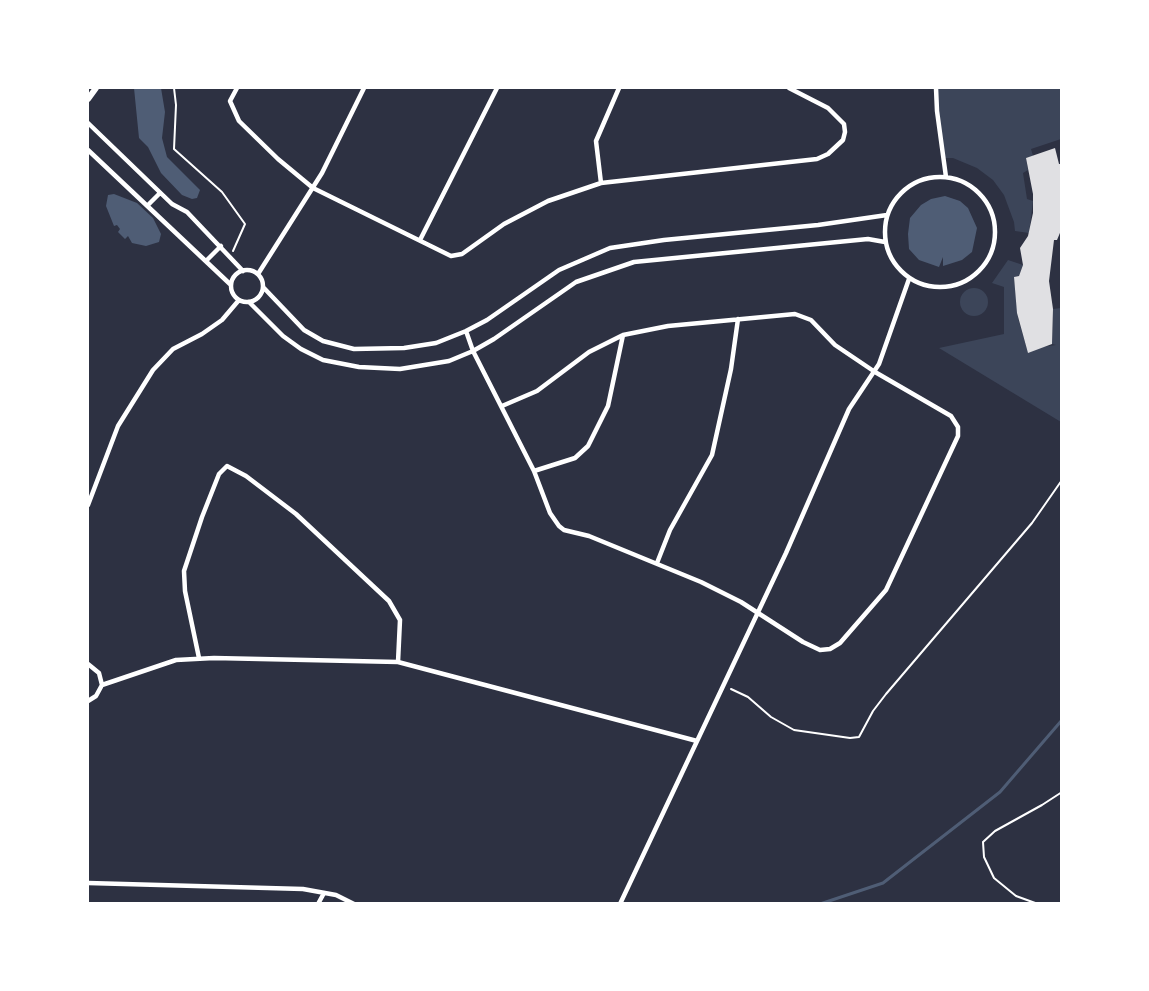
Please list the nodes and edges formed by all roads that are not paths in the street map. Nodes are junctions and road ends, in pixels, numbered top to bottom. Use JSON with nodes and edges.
{"nodes":[{"id":1,"x":96,"y":88,"type":"edge"},
{"id":2,"x":237,"y":88,"type":"edge"},
{"id":3,"x":364,"y":88,"type":"edge"},
{"id":4,"x":497,"y":88,"type":"edge"},
{"id":5,"x":619,"y":88,"type":"edge"},
{"id":6,"x":788,"y":88,"type":"edge"},
{"id":7,"x":936,"y":88,"type":"edge"},
{"id":8,"x":88,"y":100,"type":"edge"},
{"id":9,"x":88,"y":123,"type":"edge"},
{"id":10,"x":88,"y":150,"type":"edge"},
{"id":11,"x":946,"y":176,"type":"junction"},
{"id":12,"x":601,"y":183,"type":"junction"},
{"id":13,"x":313,"y":188,"type":"junction"},
{"id":14,"x":160,"y":193,"type":"junction"},
{"id":15,"x":148,"y":206,"type":"junction"},
{"id":16,"x":886,"y":215,"type":"junction"},
{"id":17,"x":420,"y":240,"type":"junction"},
{"id":18,"x":885,"y":242,"type":"junction"},
{"id":19,"x":221,"y":246,"type":"junction"},
{"id":20,"x":206,"y":261,"type":"junction"},
{"id":21,"x":243,"y":271,"type":"junction"},
{"id":22,"x":258,"y":274,"type":"junction"},
{"id":23,"x":909,"y":279,"type":"junction"},
{"id":24,"x":231,"y":285,"type":"junction"},
{"id":25,"x":263,"y":287,"type":"junction"},
{"id":26,"x":239,"y":300,"type":"junction"},
{"id":27,"x":249,"y":302,"type":"junction"},
{"id":28,"x":738,"y":318,"type":"junction"},
{"id":29,"x":466,"y":331,"type":"junction"},
{"id":30,"x":622,"y":335,"type":"junction"},
{"id":31,"x":473,"y":351,"type":"junction"},
{"id":32,"x":875,"y":372,"type":"junction"},
{"id":33,"x":502,"y":406,"type":"junction"},
{"id":34,"x":534,"y":471,"type":"junction"},
{"id":35,"x":88,"y":505,"type":"edge"},
{"id":36,"x":657,"y":563,"type":"junction"},
{"id":37,"x":758,"y":612,"type":"junction"},
{"id":38,"x":199,"y":658,"type":"junction"},
{"id":39,"x":398,"y":662,"type":"junction"},
{"id":40,"x":88,"y":664,"type":"edge"},
{"id":41,"x":102,"y":685,"type":"junction"},
{"id":42,"x":88,"y":701,"type":"edge"},
{"id":43,"x":697,"y":740,"type":"junction"},
{"id":44,"x":88,"y":883,"type":"edge"},
{"id":45,"x":324,"y":893,"type":"junction"},
{"id":46,"x":318,"y":904,"type":"edge"},
{"id":47,"x":354,"y":904,"type":"edge"},
{"id":48,"x":620,"y":904,"type":"edge"}],
"edges":[{"from":1,"to":8,"type":"main road"},
{"from":2,"to":13,"type":"street"},
{"from":3,"to":13,"type":"street"},
{"from":4,"to":17,"type":"street"},
{"from":5,"to":12,"type":"street"},
{"from":6,"to":12,"type":"street"},
{"from":7,"to":11,"type":"street"},
{"from":9,"to":14,"type":"street"},
{"from":10,"to":15,"type":"street"},
{"from":11,"to":16,"type":"street"},
{"from":11,"to":23,"type":"street"},
{"from":12,"to":17,"type":"street"},
{"from":13,"to":17,"type":"street"},
{"from":13,"to":22,"type":"street"},
{"from":14,"to":15,"type":"street"},
{"from":14,"to":19,"type":"street"},
{"from":15,"to":20,"type":"street"},
{"from":16,"to":18,"type":"street"},
{"from":16,"to":29,"type":"street"},
{"from":18,"to":23,"type":"street"},
{"from":18,"to":31,"type":"street"},
{"from":19,"to":20,"type":"street"},
{"from":19,"to":21,"type":"street"},
{"from":20,"to":24,"type":"street"},
{"from":21,"to":22,"type":"street"},
{"from":21,"to":24,"type":"street"},
{"from":22,"to":25,"type":"street"},
{"from":23,"to":32,"type":"street"},
{"from":24,"to":26,"type":"street"},
{"from":25,"to":27,"type":"street"},
{"from":25,"to":29,"type":"street"},
{"from":26,"to":27,"type":"street"},
{"from":26,"to":35,"type":"street"},
{"from":27,"to":31,"type":"street"},
{"from":28,"to":30,"type":"street"},
{"from":28,"to":32,"type":"street"},
{"from":28,"to":36,"type":"street"},
{"from":29,"to":31,"type":"street"},
{"from":30,"to":33,"type":"street"},
{"from":30,"to":34,"type":"street"},
{"from":31,"to":33,"type":"street"},
{"from":32,"to":37,"type":"street"},
{"from":32,"to":37,"type":"street"},
{"from":33,"to":34,"type":"street"},
{"from":34,"to":36,"type":"street"},
{"from":36,"to":37,"type":"street"},
{"from":37,"to":43,"type":"street"},
{"from":38,"to":39,"type":"street"},
{"from":38,"to":39,"type":"street"},
{"from":38,"to":41,"type":"street"},
{"from":39,"to":43,"type":"street"},
{"from":40,"to":41,"type":"street"},
{"from":41,"to":42,"type":"street"},
{"from":43,"to":48,"type":"street"},
{"from":44,"to":45,"type":"street"},
{"from":45,"to":46,"type":"street"},
{"from":45,"to":47,"type":"street"}]}
